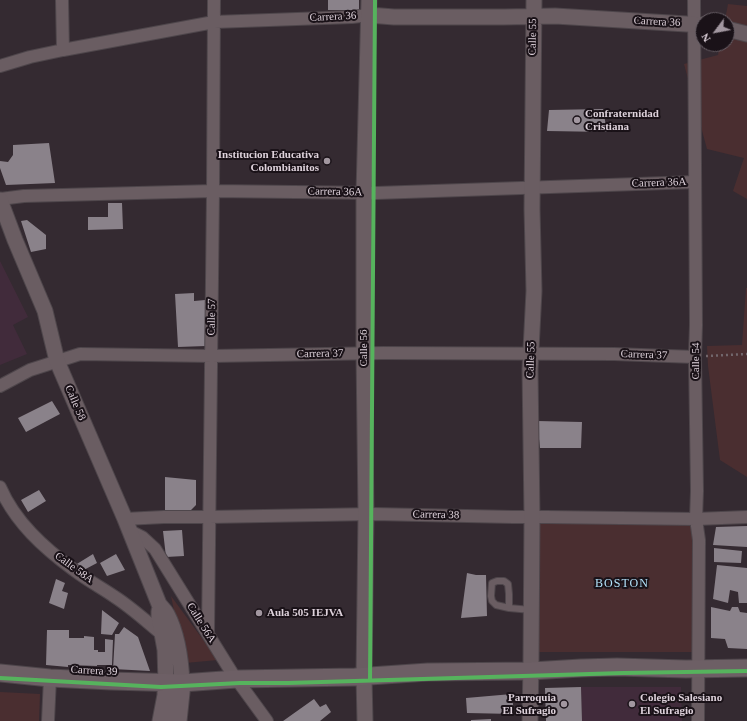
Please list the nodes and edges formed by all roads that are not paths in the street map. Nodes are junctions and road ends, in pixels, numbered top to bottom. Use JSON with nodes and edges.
{"nodes":[{"id":1,"x":62,"y":0,"type":"edge"},
{"id":2,"x":214,"y":0,"type":"edge"},
{"id":3,"x":369,"y":0,"type":"edge"},
{"id":4,"x":534,"y":0,"type":"edge"},
{"id":5,"x":694,"y":0,"type":"edge"},
{"id":6,"x":696,"y":12,"type":"edge"},
{"id":7,"x":369,"y":15,"type":"junction"},
{"id":8,"x":534,"y":16,"type":"junction"},
{"id":9,"x":214,"y":22,"type":"junction"},
{"id":10,"x":695,"y":24,"type":"edge"},
{"id":11,"x":735,"y":31,"type":"edge"},
{"id":12,"x":747,"y":34,"type":"edge"},
{"id":13,"x":63,"y":50,"type":"junction"},
{"id":14,"x":698,"y":52,"type":"edge"},
{"id":15,"x":0,"y":66,"type":"edge"},
{"id":16,"x":694,"y":182,"type":"junction"},
{"id":17,"x":532,"y":188,"type":"junction"},
{"id":18,"x":213,"y":191,"type":"junction"},
{"id":19,"x":364,"y":193,"type":"junction"},
{"id":20,"x":0,"y":199,"type":"edge"},
{"id":21,"x":364,"y":353,"type":"junction"},
{"id":22,"x":531,"y":354,"type":"junction"},
{"id":23,"x":212,"y":356,"type":"junction"},
{"id":24,"x":695,"y":357,"type":"junction"},
{"id":25,"x":57,"y":361,"type":"junction"},
{"id":26,"x":0,"y":386,"type":"edge"},
{"id":27,"x":0,"y":487,"type":"edge"},
{"id":28,"x":366,"y":514,"type":"junction"},
{"id":29,"x":209,"y":517,"type":"junction"},
{"id":30,"x":532,"y":517,"type":"junction"},
{"id":31,"x":747,"y":517,"type":"edge"},
{"id":32,"x":696,"y":519,"type":"junction"},
{"id":33,"x":127,"y":525,"type":"junction"},
{"id":34,"x":159,"y":604,"type":"junction"},
{"id":35,"x":509,"y":608,"type":"junction"},
{"id":36,"x":531,"y":610,"type":"junction"},
{"id":37,"x":208,"y":634,"type":"junction"},
{"id":38,"x":163,"y":635,"type":"junction"},
{"id":39,"x":747,"y":668,"type":"edge"},
{"id":40,"x":699,"y":669,"type":"junction"},
{"id":41,"x":531,"y":671,"type":"junction"},
{"id":42,"x":0,"y":673,"type":"edge"},
{"id":43,"x":364,"y":676,"type":"junction"},
{"id":44,"x":50,"y":678,"type":"junction"},
{"id":45,"x":237,"y":679,"type":"junction"},
{"id":46,"x":174,"y":683,"type":"junction"},
{"id":47,"x":48,"y":721,"type":"edge"},
{"id":48,"x":161,"y":721,"type":"edge"},
{"id":49,"x":178,"y":721,"type":"edge"},
{"id":50,"x":267,"y":721,"type":"edge"},
{"id":51,"x":365,"y":721,"type":"edge"},
{"id":52,"x":530,"y":721,"type":"edge"},
{"id":53,"x":698,"y":721,"type":"edge"}],
"edges":[{"from":1,"to":13,"type":"street"},
{"from":2,"to":9,"type":"street","name":"Calle 57"},
{"from":3,"to":7,"type":"street","name":"Calle 56"},
{"from":4,"to":8,"type":"street","name":"Calle 55"},
{"from":5,"to":6,"type":"street","name":"Calle 54"},
{"from":7,"to":8,"type":"street","name":"Carrera 36"},
{"from":7,"to":9,"type":"street","name":"Carrera 36"},
{"from":7,"to":19,"type":"street","name":"Calle 56"},
{"from":8,"to":10,"type":"street","name":"Carrera 36"},
{"from":8,"to":17,"type":"street","name":"Calle 55"},
{"from":9,"to":13,"type":"street","name":"Carrera 36"},
{"from":9,"to":18,"type":"street","name":"Calle 57"},
{"from":11,"to":12,"type":"street"},
{"from":13,"to":15,"type":"street","name":"Carrera 36"},
{"from":14,"to":16,"type":"street","name":"Calle 54"},
{"from":16,"to":17,"type":"street","name":"Carrera 36A"},
{"from":16,"to":24,"type":"street","name":"Calle 54"},
{"from":17,"to":19,"type":"street","name":"Carrera 36A"},
{"from":17,"to":22,"type":"street","name":"Calle 55"},
{"from":18,"to":19,"type":"street","name":"Carrera 36A"},
{"from":18,"to":20,"type":"street","name":"Carrera 36A"},
{"from":18,"to":23,"type":"street","name":"Calle 57"},
{"from":19,"to":21,"type":"street","name":"Calle 56"},
{"from":20,"to":25,"type":"street","name":"Calle 58"},
{"from":21,"to":22,"type":"street","name":"Carrera 37"},
{"from":21,"to":23,"type":"street","name":"Carrera 37"},
{"from":21,"to":28,"type":"street","name":"Calle 56"},
{"from":22,"to":24,"type":"street","name":"Carrera 37"},
{"from":22,"to":30,"type":"street","name":"Calle 55"},
{"from":23,"to":25,"type":"street","name":"Carrera 37"},
{"from":23,"to":29,"type":"street","name":"Calle 57"},
{"from":24,"to":32,"type":"street","name":"Calle 54"},
{"from":25,"to":26,"type":"street","name":"Carrera 37"},
{"from":25,"to":33,"type":"street","name":"Calle 58"},
{"from":27,"to":38,"type":"street","name":"Calle 58A"},
{"from":28,"to":29,"type":"street","name":"Carrera 38"},
{"from":28,"to":30,"type":"street","name":"Carrera 38"},
{"from":28,"to":43,"type":"street","name":"Calle 56"},
{"from":29,"to":33,"type":"street","name":"Carrera 38"},
{"from":29,"to":37,"type":"street","name":"Calle 57"},
{"from":30,"to":32,"type":"street","name":"Carrera 38"},
{"from":30,"to":36,"type":"street","name":"Calle 55"},
{"from":31,"to":32,"type":"street","name":"Carrera 38"},
{"from":32,"to":40,"type":"street","name":"Calle 54"},
{"from":33,"to":34,"type":"street","name":"Calle 58"},
{"from":33,"to":37,"type":"street","name":"Calle 56A"},
{"from":34,"to":38,"type":"street","name":"Calle 58"},
{"from":34,"to":46,"type":"street","name":"Calle 58"},
{"from":35,"to":35,"type":"lane"},
{"from":35,"to":36,"type":"lane"},
{"from":36,"to":41,"type":"street","name":"Calle 55"},
{"from":37,"to":45,"type":"street","name":"Calle 56A"},
{"from":38,"to":46,"type":"street","name":"Calle 58"},
{"from":39,"to":40,"type":"main road","name":"Carrera 39"},
{"from":40,"to":41,"type":"main road","name":"Carrera 39"},
{"from":40,"to":53,"type":"street","name":"Calle 54"},
{"from":41,"to":43,"type":"main road","name":"Carrera 39"},
{"from":41,"to":52,"type":"street","name":"Calle 55"},
{"from":42,"to":44,"type":"main road","name":"Carrera 39"},
{"from":43,"to":45,"type":"main road","name":"Carrera 39"},
{"from":43,"to":51,"type":"street","name":"Calle 56"},
{"from":44,"to":46,"type":"main road","name":"Carrera 39"},
{"from":44,"to":47,"type":"street"},
{"from":45,"to":46,"type":"main road","name":"Carrera 39"},
{"from":45,"to":50,"type":"street","name":"Calle 56A"},
{"from":46,"to":48,"type":"main road","name":"Calle 58"},
{"from":46,"to":49,"type":"main road","name":"Calle 58"}]}
